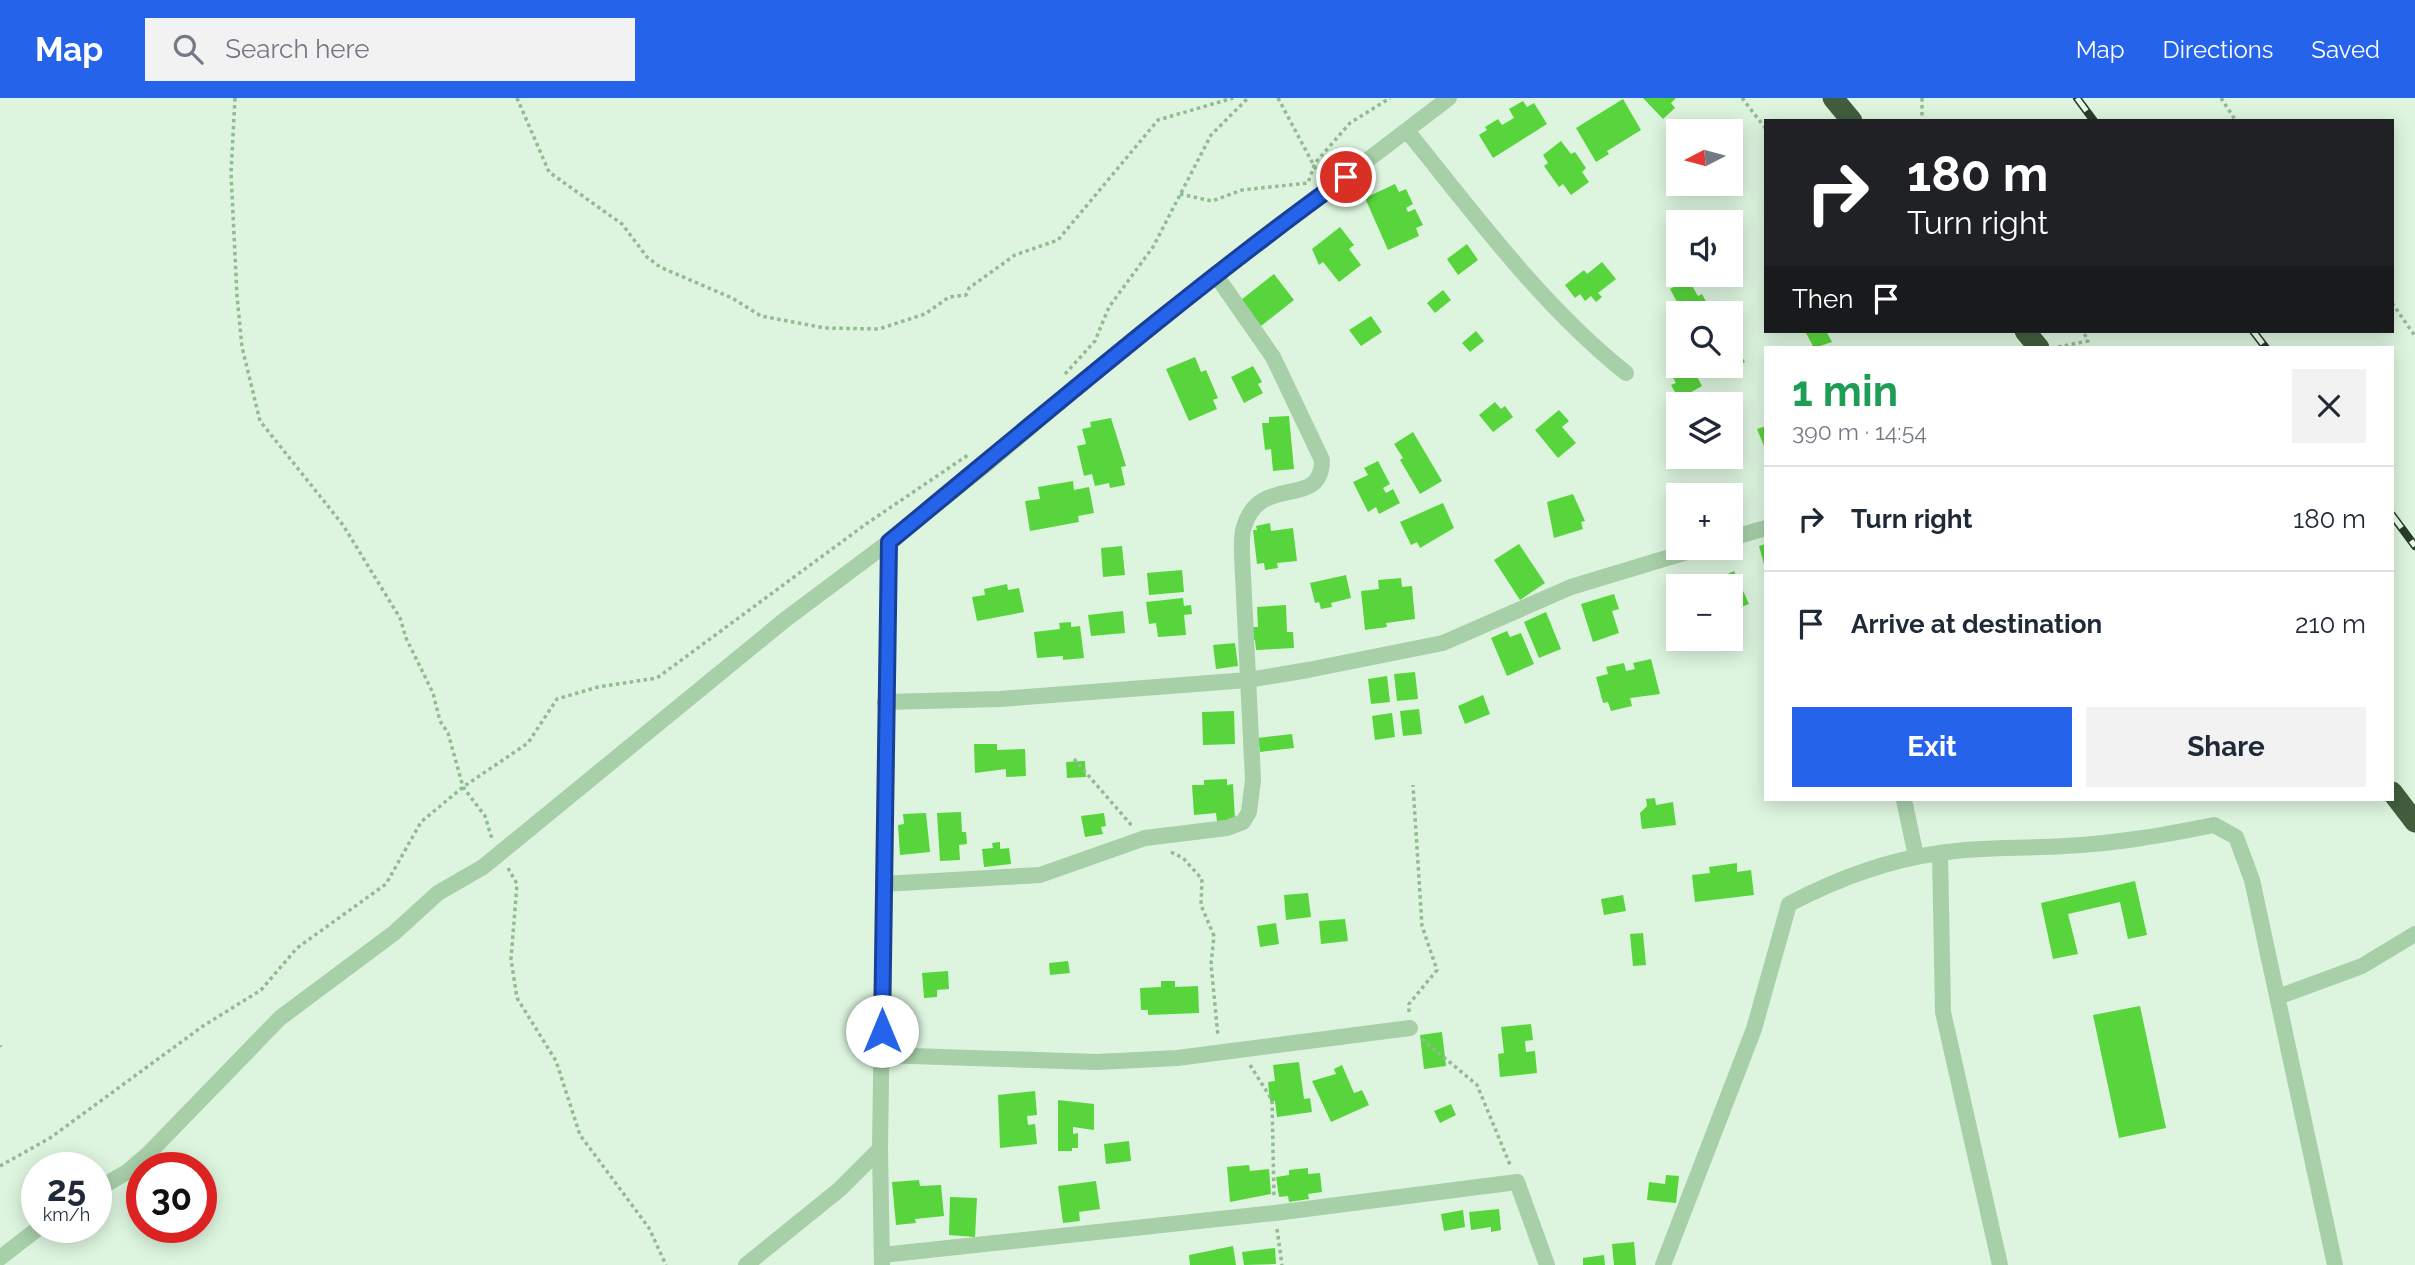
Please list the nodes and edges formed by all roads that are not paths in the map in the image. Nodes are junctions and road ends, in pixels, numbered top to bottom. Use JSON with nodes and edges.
{"nodes":[{"id":1,"x":1449,"y":98,"type":"edge"},
{"id":2,"x":1833,"y":98,"type":"edge"},
{"id":3,"x":1850,"y":119,"type":"edge"},
{"id":4,"x":1408,"y":132,"type":"junction"},
{"id":5,"x":1215,"y":274,"type":"junction"},
{"id":6,"x":1626,"y":373,"type":"dead end"},
{"id":7,"x":1764,"y":529,"type":"edge"},
{"id":8,"x":1743,"y":535,"type":"edge"},
{"id":9,"x":889,"y":542,"type":"junction"},
{"id":10,"x":1666,"y":558,"type":"edge"},
{"id":11,"x":1248,"y":680,"type":"junction"},
{"id":12,"x":885,"y":702,"type":"junction"},
{"id":13,"x":2394,"y":795,"type":"edge"},
{"id":14,"x":1904,"y":801,"type":"edge"},
{"id":15,"x":2415,"y":822,"type":"edge"},
{"id":16,"x":1940,"y":853,"type":"junction"},
{"id":17,"x":1916,"y":856,"type":"junction"},
{"id":18,"x":883,"y":884,"type":"junction"},
{"id":19,"x":2415,"y":934,"type":"edge"},
{"id":20,"x":2278,"y":997,"type":"junction"},
{"id":21,"x":1410,"y":1028,"type":"road end"},
{"id":22,"x":881,"y":1055,"type":"junction"},
{"id":23,"x":880,"y":1149,"type":"junction"},
{"id":24,"x":112,"y":1181,"type":"edge"},
{"id":25,"x":21,"y":1242,"type":"edge"},
{"id":26,"x":0,"y":1258,"type":"edge"},
{"id":27,"x":882,"y":1260,"type":"edge"},
{"id":28,"x":746,"y":1265,"type":"edge"},
{"id":29,"x":1547,"y":1265,"type":"edge"},
{"id":30,"x":1663,"y":1265,"type":"edge"},
{"id":31,"x":2000,"y":1265,"type":"edge"},
{"id":32,"x":2335,"y":1265,"type":"edge"}],
"edges":[{"from":1,"to":4,"type":"street"},
{"from":2,"to":3,"type":"highway"},
{"from":4,"to":5,"type":"street"},
{"from":4,"to":6,"type":"street"},
{"from":5,"to":9,"type":"street"},
{"from":5,"to":11,"type":"street"},
{"from":7,"to":8,"type":"street"},
{"from":9,"to":12,"type":"street"},
{"from":9,"to":24,"type":"street"},
{"from":10,"to":11,"type":"street"},
{"from":11,"to":12,"type":"street"},
{"from":11,"to":18,"type":"street"},
{"from":12,"to":18,"type":"street"},
{"from":13,"to":15,"type":"highway"},
{"from":14,"to":17,"type":"street"},
{"from":16,"to":17,"type":"street"},
{"from":16,"to":20,"type":"street"},
{"from":16,"to":31,"type":"street"},
{"from":17,"to":30,"type":"street"},
{"from":18,"to":22,"type":"street"},
{"from":19,"to":20,"type":"street"},
{"from":20,"to":32,"type":"street"},
{"from":21,"to":22,"type":"street"},
{"from":22,"to":23,"type":"street"},
{"from":23,"to":27,"type":"street"},
{"from":23,"to":28,"type":"street"},
{"from":25,"to":26,"type":"street"},
{"from":27,"to":29,"type":"street"}]}
